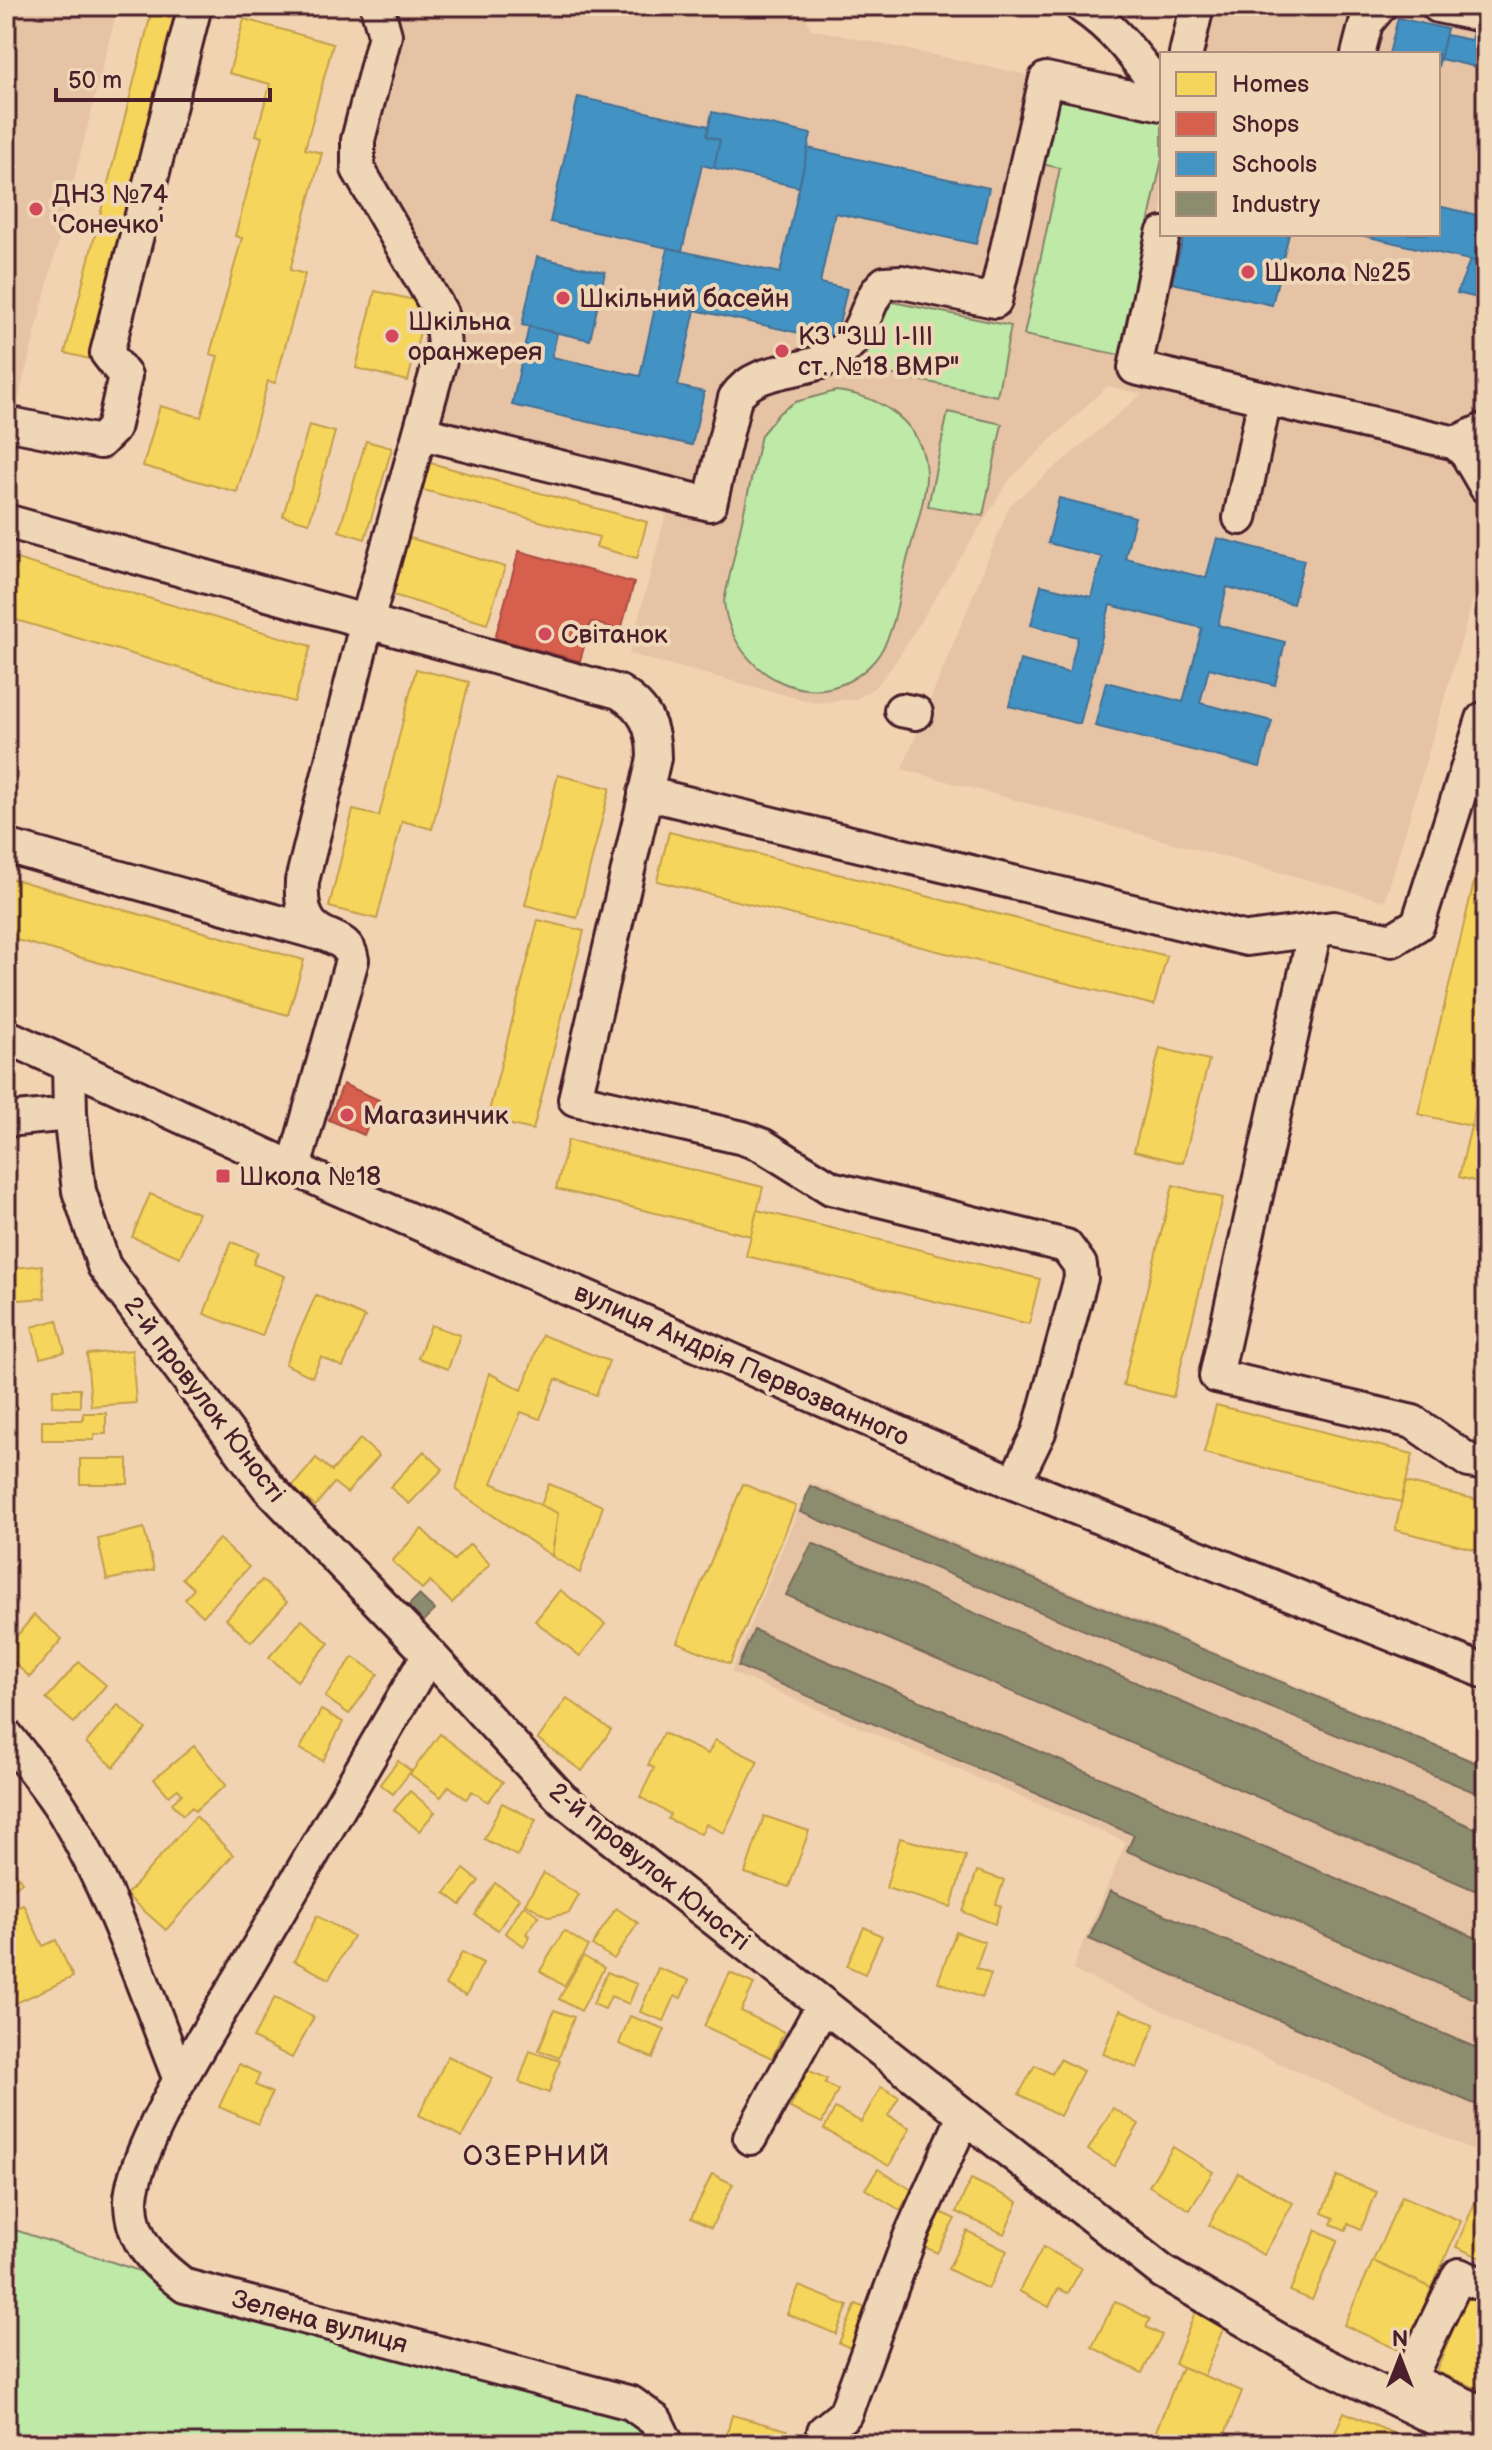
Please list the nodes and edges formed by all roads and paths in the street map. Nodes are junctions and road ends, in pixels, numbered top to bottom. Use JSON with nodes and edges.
{"nodes":[{"id":1,"x":195,"y":6,"type":"edge"},
{"id":2,"x":377,"y":6,"type":"edge"},
{"id":3,"x":1081,"y":6,"type":"edge"},
{"id":4,"x":1197,"y":6,"type":"edge"},
{"id":5,"x":1380,"y":6,"type":"edge"},
{"id":6,"x":1438,"y":6,"type":"edge"},
{"id":7,"x":1486,"y":16,"type":"edge"},
{"id":8,"x":1186,"y":52,"type":"edge"},
{"id":9,"x":1359,"y":52,"type":"edge"},
{"id":10,"x":1160,"y":89,"type":"edge"},
{"id":11,"x":1160,"y":104,"type":"edge"},
{"id":12,"x":1163,"y":236,"type":"edge"},
{"id":13,"x":1265,"y":398,"type":"junction"},
{"id":14,"x":6,"y":423,"type":"edge"},
{"id":15,"x":1486,"y":429,"type":"edge"},
{"id":16,"x":422,"y":433,"type":"junction"},
{"id":17,"x":1456,"y":443,"type":"junction"},
{"id":18,"x":1486,"y":487,"type":"edge"},
{"id":19,"x":1240,"y":518,"type":"dead end"},
{"id":20,"x":6,"y":521,"type":"edge"},
{"id":21,"x":367,"y":621,"type":"junction"},
{"id":22,"x":1486,"y":720,"type":"edge"},
{"id":23,"x":645,"y":793,"type":"junction"},
{"id":24,"x":6,"y":846,"type":"edge"},
{"id":25,"x":1315,"y":930,"type":"junction"},
{"id":26,"x":318,"y":933,"type":"junction"},
{"id":27,"x":6,"y":1036,"type":"edge"},
{"id":28,"x":69,"y":1065,"type":"junction"},
{"id":29,"x":70,"y":1114,"type":"junction"},
{"id":30,"x":6,"y":1120,"type":"edge"},
{"id":31,"x":294,"y":1168,"type":"junction"},
{"id":32,"x":1486,"y":1464,"type":"edge"},
{"id":33,"x":1014,"y":1483,"type":"junction"},
{"id":34,"x":429,"y":1654,"type":"junction"},
{"id":35,"x":1486,"y":1672,"type":"edge"},
{"id":36,"x":6,"y":1735,"type":"edge"},
{"id":37,"x":823,"y":2005,"type":"junction"},
{"id":38,"x":180,"y":2080,"type":"junction"},
{"id":39,"x":964,"y":2116,"type":"junction"},
{"id":40,"x":750,"y":2138,"type":"dead end"},
{"id":41,"x":1486,"y":2286,"type":"edge"},
{"id":42,"x":1404,"y":2390,"type":"junction"},
{"id":43,"x":1486,"y":2414,"type":"edge"},
{"id":44,"x":824,"y":2431,"type":"dead end"},
{"id":45,"x":1486,"y":2443,"type":"edge"},
{"id":46,"x":667,"y":2444,"type":"edge"}],
"edges":[{"from":1,"to":14,"type":"street"},
{"from":2,"to":16,"type":"street"},
{"from":3,"to":10,"type":"street"},
{"from":4,"to":8,"type":"street"},
{"from":5,"to":9,"type":"street"},
{"from":6,"to":7,"type":"street"},
{"from":11,"to":16,"type":"street"},
{"from":12,"to":13,"type":"street"},
{"from":13,"to":17,"type":"street"},
{"from":13,"to":19,"type":"street"},
{"from":15,"to":17,"type":"street"},
{"from":16,"to":21,"type":"street"},
{"from":17,"to":18,"type":"street"},
{"from":20,"to":21,"type":"street"},
{"from":21,"to":23,"type":"street"},
{"from":21,"to":26,"type":"street"},
{"from":22,"to":25,"type":"street"},
{"from":23,"to":25,"type":"street"},
{"from":23,"to":33,"type":"street"},
{"from":24,"to":26,"type":"street"},
{"from":25,"to":32,"type":"street"},
{"from":26,"to":31,"type":"street"},
{"from":27,"to":28,"type":"street","name":"вулиця Андрія Первозванного"},
{"from":28,"to":29,"type":"street","name":"2-й провулок Юності"},
{"from":28,"to":31,"type":"street","name":"вулиця Андрія Первозванного"},
{"from":29,"to":30,"type":"street"},
{"from":29,"to":34,"type":"street","name":"2-й провулок Юності"},
{"from":31,"to":33,"type":"street","name":"вулиця Андрія Первозванного"},
{"from":33,"to":35,"type":"street","name":"вулиця Андрія Первозванного"},
{"from":34,"to":37,"type":"street","name":"2-й провулок Юності"},
{"from":34,"to":38,"type":"street","name":"Зелена вулиця"},
{"from":36,"to":38,"type":"street"},
{"from":37,"to":39,"type":"street","name":"2-й провулок Юності"},
{"from":37,"to":40,"type":"street"},
{"from":38,"to":46,"type":"street","name":"Зелена вулиця"},
{"from":39,"to":42,"type":"street","name":"2-й провулок Юності"},
{"from":39,"to":44,"type":"street"},
{"from":41,"to":42,"type":"street"},
{"from":42,"to":43,"type":"street"},
{"from":42,"to":45,"type":"street","name":"2-й провулок Юності"}]}
